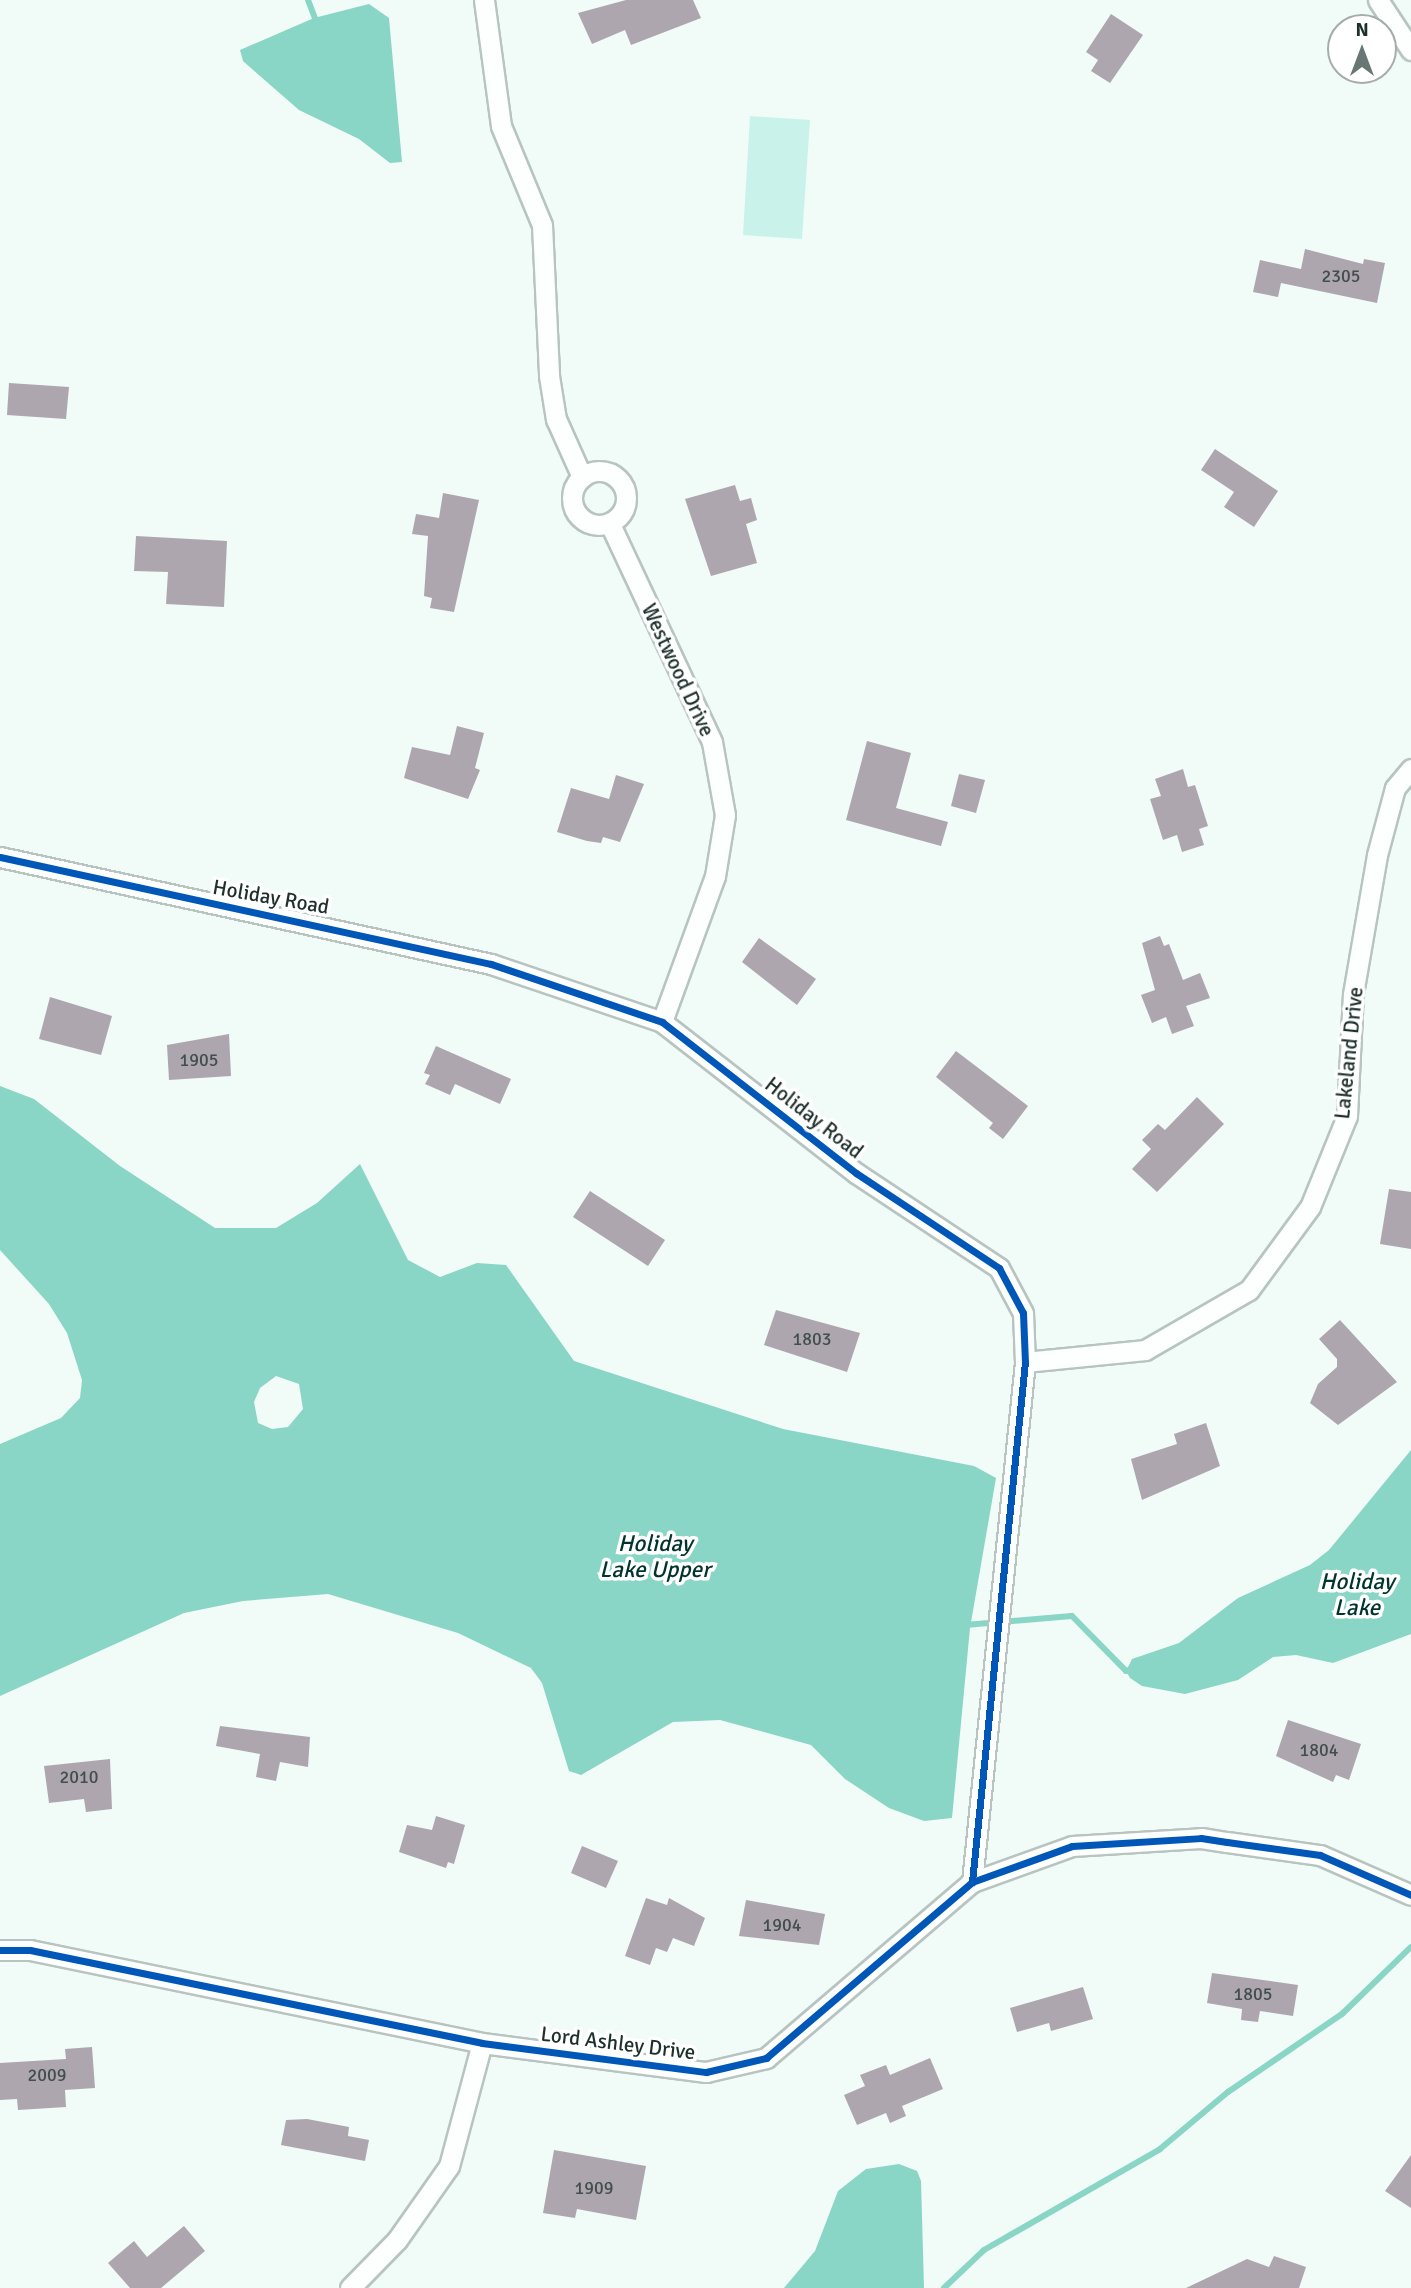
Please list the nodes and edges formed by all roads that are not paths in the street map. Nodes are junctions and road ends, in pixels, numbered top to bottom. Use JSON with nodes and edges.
{"nodes":[{"id":1,"x":484,"y":0,"type":"edge"},
{"id":2,"x":1378,"y":0,"type":"edge"},
{"id":3,"x":1411,"y":50,"type":"edge"},
{"id":4,"x":582,"y":477,"type":"junction"},
{"id":5,"x":610,"y":524,"type":"junction"},
{"id":6,"x":1411,"y":769,"type":"edge"},
{"id":7,"x":0,"y":857,"type":"edge"},
{"id":8,"x":662,"y":1022,"type":"junction"},
{"id":9,"x":1025,"y":1362,"type":"junction"},
{"id":10,"x":972,"y":1882,"type":"junction"},
{"id":11,"x":1411,"y":1895,"type":"edge"},
{"id":12,"x":0,"y":1950,"type":"edge"},
{"id":13,"x":482,"y":2043,"type":"junction"},
{"id":14,"x":350,"y":2288,"type":"edge"}],
"edges":[{"from":1,"to":4,"type":"street"},
{"from":2,"to":3,"type":"street"},
{"from":4,"to":5,"type":"street"},
{"from":4,"to":5,"type":"street"},
{"from":5,"to":8,"type":"street","name":"Westwood Drive"},
{"from":6,"to":9,"type":"street","name":"Lakeland Drive"},
{"from":7,"to":8,"type":"street","name":"Holiday Road"},
{"from":8,"to":9,"type":"street","name":"Holiday Road"},
{"from":9,"to":10,"type":"street","name":"Holiday Road"},
{"from":10,"to":11,"type":"street","name":"Lord Ashley Drive"},
{"from":10,"to":13,"type":"street","name":"Lord Ashley Drive"},
{"from":12,"to":13,"type":"street","name":"Lord Ashley Drive"},
{"from":13,"to":14,"type":"street"}]}
